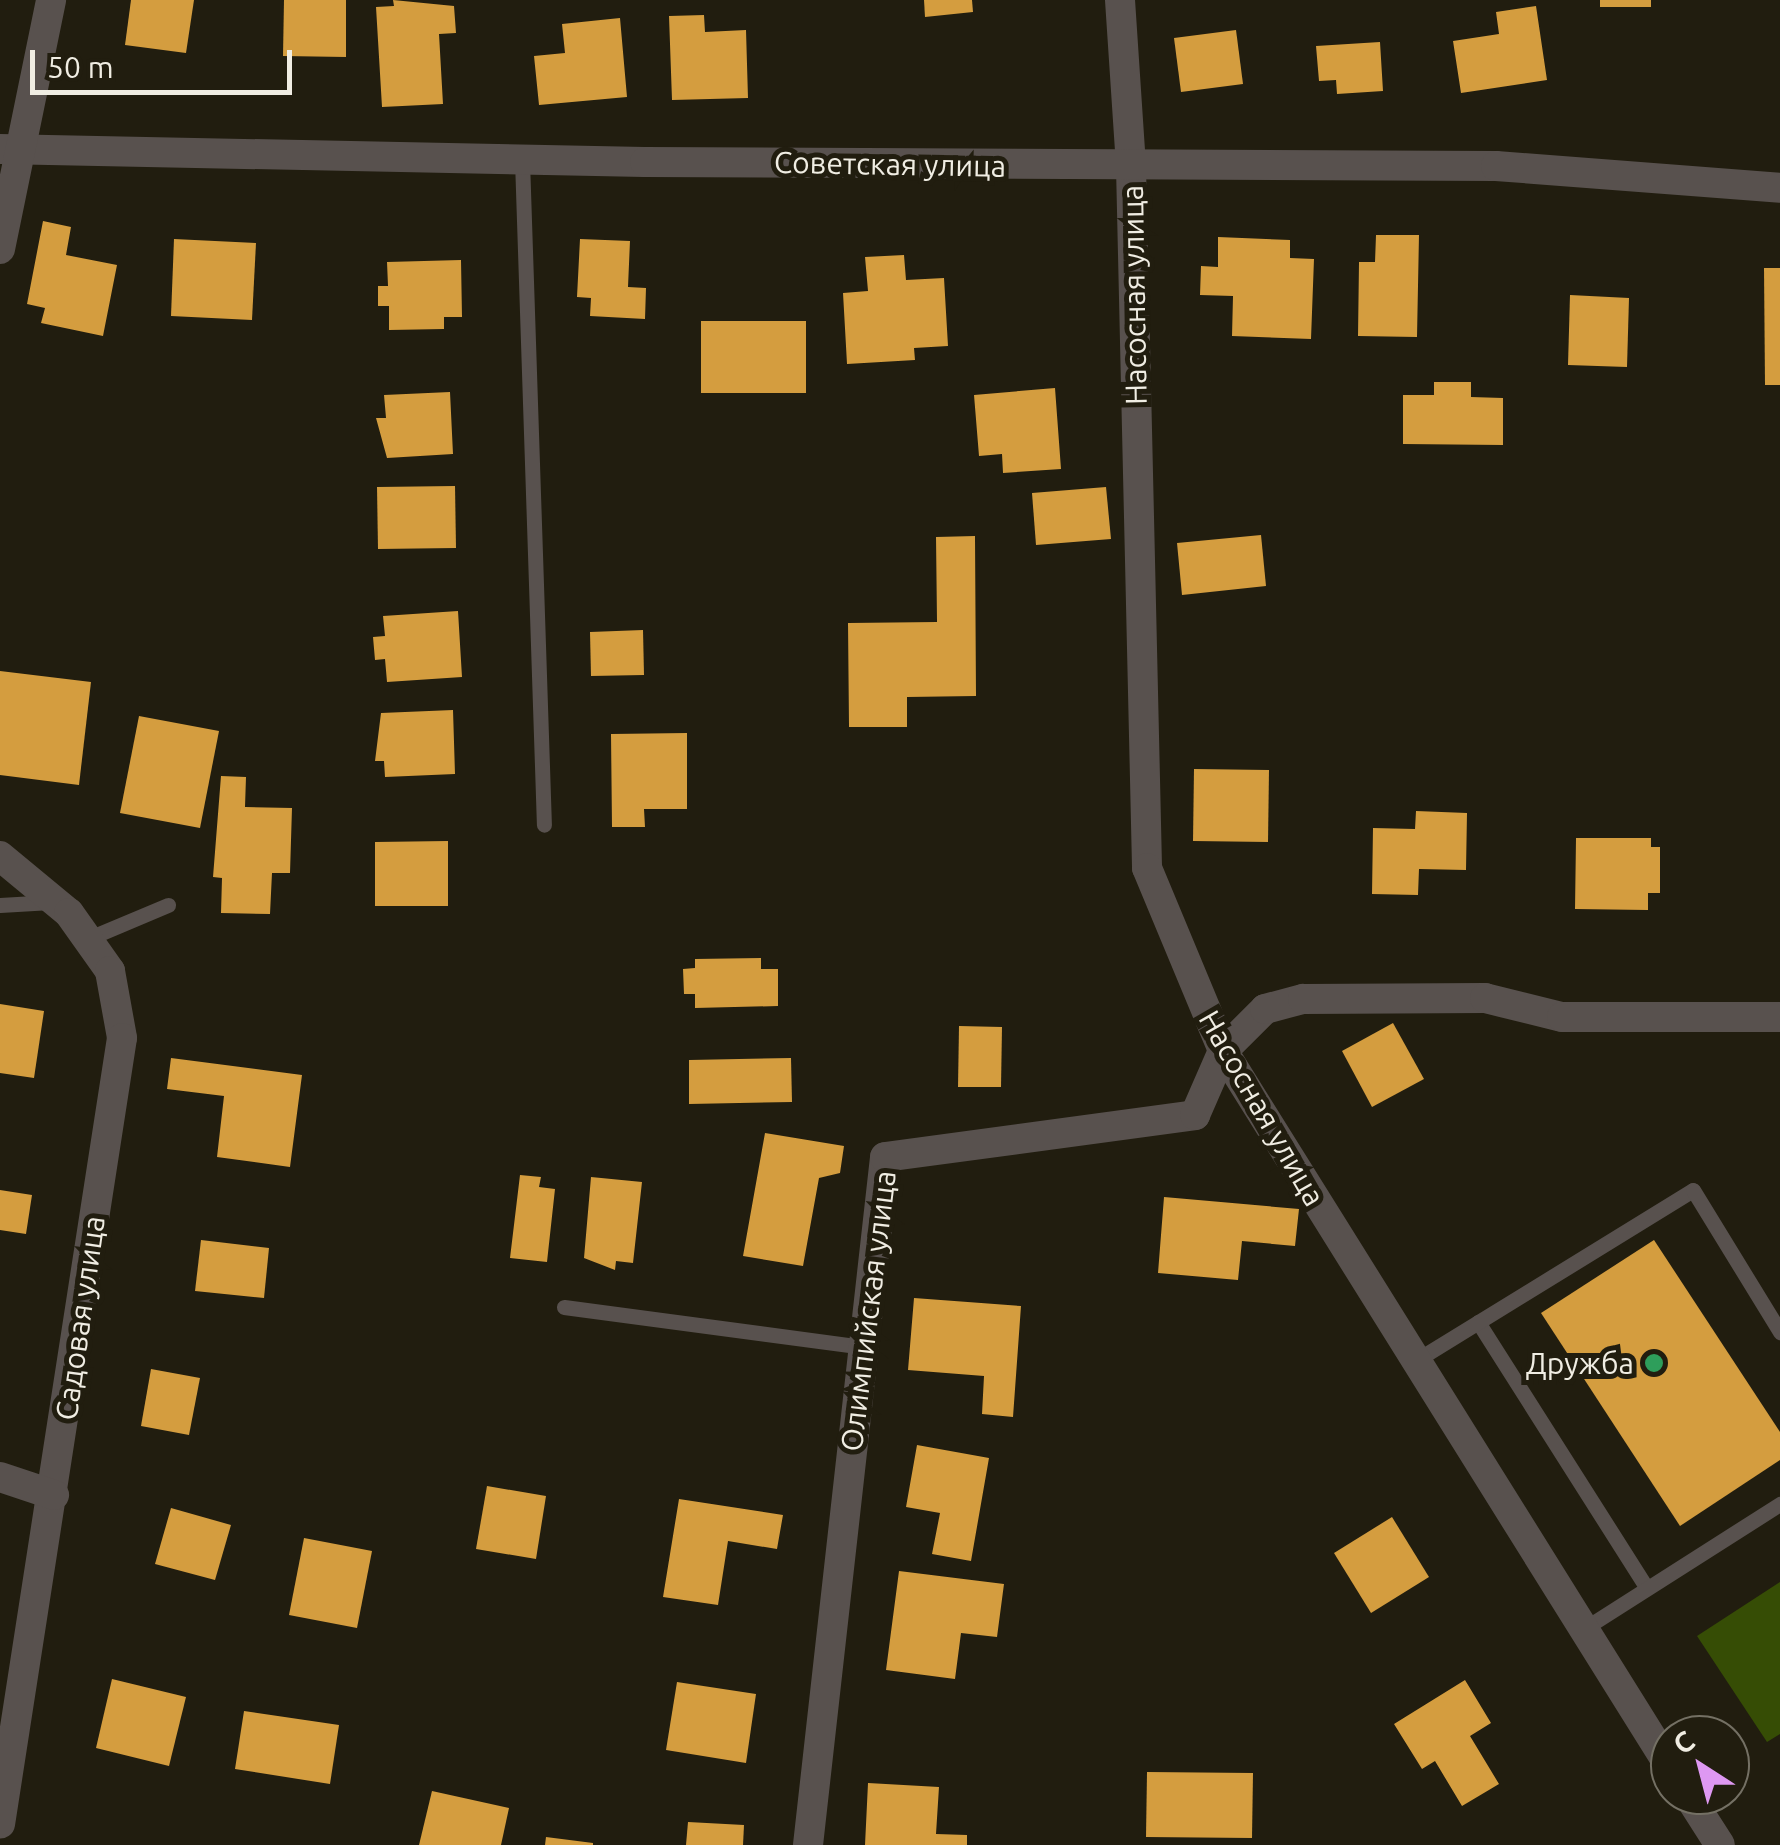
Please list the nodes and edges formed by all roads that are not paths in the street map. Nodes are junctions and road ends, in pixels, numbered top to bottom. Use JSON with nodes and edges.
{"nodes":[{"id":1,"x":52,"y":0,"type":"edge"},
{"id":2,"x":1120,"y":0,"type":"edge"},
{"id":3,"x":8,"y":152,"type":"edge"},
{"id":4,"x":522,"y":160,"type":"junction"},
{"id":5,"x":1131,"y":167,"type":"junction"},
{"id":6,"x":1780,"y":188,"type":"edge"},
{"id":7,"x":0,"y":249,"type":"edge"},
{"id":8,"x":544,"y":825,"type":"dead end"},
{"id":9,"x":0,"y":856,"type":"edge"},
{"id":10,"x":56,"y":902,"type":"junction"},
{"id":11,"x":0,"y":905,"type":"edge"},
{"id":12,"x":168,"y":905,"type":"dead end"},
{"id":13,"x":87,"y":939,"type":"junction"},
{"id":14,"x":1780,"y":1016,"type":"edge"},
{"id":15,"x":1223,"y":1050,"type":"junction"},
{"id":16,"x":564,"y":1306,"type":"dead end"},
{"id":17,"x":1478,"y":1322,"type":"junction"},
{"id":18,"x":1780,"y":1332,"type":"edge"},
{"id":19,"x":864,"y":1347,"type":"junction"},
{"id":20,"x":1415,"y":1362,"type":"junction"},
{"id":21,"x":0,"y":1477,"type":"edge"},
{"id":22,"x":54,"y":1495,"type":"junction"},
{"id":23,"x":1780,"y":1504,"type":"edge"},
{"id":24,"x":1647,"y":1588,"type":"junction"},
{"id":25,"x":1582,"y":1630,"type":"junction"},
{"id":26,"x":1650,"y":1736,"type":"edge"},
{"id":27,"x":1701,"y":1815,"type":"edge"},
{"id":28,"x":0,"y":1824,"type":"edge"},
{"id":29,"x":0,"y":1842,"type":"edge"},
{"id":30,"x":12,"y":1845,"type":"edge"},
{"id":31,"x":808,"y":1845,"type":"edge"},
{"id":32,"x":1720,"y":1845,"type":"edge"}],
"edges":[{"from":1,"to":3,"type":"street"},
{"from":2,"to":5,"type":"street","name":"Насосная улица"},
{"from":3,"to":4,"type":"street","name":"Советская улица"},
{"from":3,"to":7,"type":"street"},
{"from":4,"to":5,"type":"street","name":"Советская улица"},
{"from":4,"to":8,"type":"lane"},
{"from":5,"to":6,"type":"street","name":"Советская улица"},
{"from":5,"to":15,"type":"street","name":"Насосная улица"},
{"from":9,"to":10,"type":"street","name":"Садовая улица"},
{"from":10,"to":11,"type":"lane"},
{"from":10,"to":13,"type":"street","name":"Садовая улица"},
{"from":12,"to":13,"type":"lane"},
{"from":13,"to":22,"type":"street","name":"Садовая улица"},
{"from":14,"to":15,"type":"street"},
{"from":15,"to":19,"type":"street","name":"Олимпийская улица"},
{"from":15,"to":20,"type":"street","name":"Насосная улица"},
{"from":16,"to":19,"type":"lane"},
{"from":17,"to":18,"type":"lane"},
{"from":17,"to":20,"type":"lane"},
{"from":17,"to":24,"type":"lane"},
{"from":19,"to":31,"type":"street","name":"Олимпийская улица"},
{"from":20,"to":25,"type":"street","name":"Насосная улица"},
{"from":21,"to":22,"type":"street"},
{"from":22,"to":28,"type":"street","name":"Садовая улица"},
{"from":23,"to":24,"type":"lane"},
{"from":24,"to":25,"type":"lane"},
{"from":25,"to":26,"type":"street","name":"Насосная улица"},
{"from":27,"to":32,"type":"street"},
{"from":29,"to":30,"type":"street"}]}
